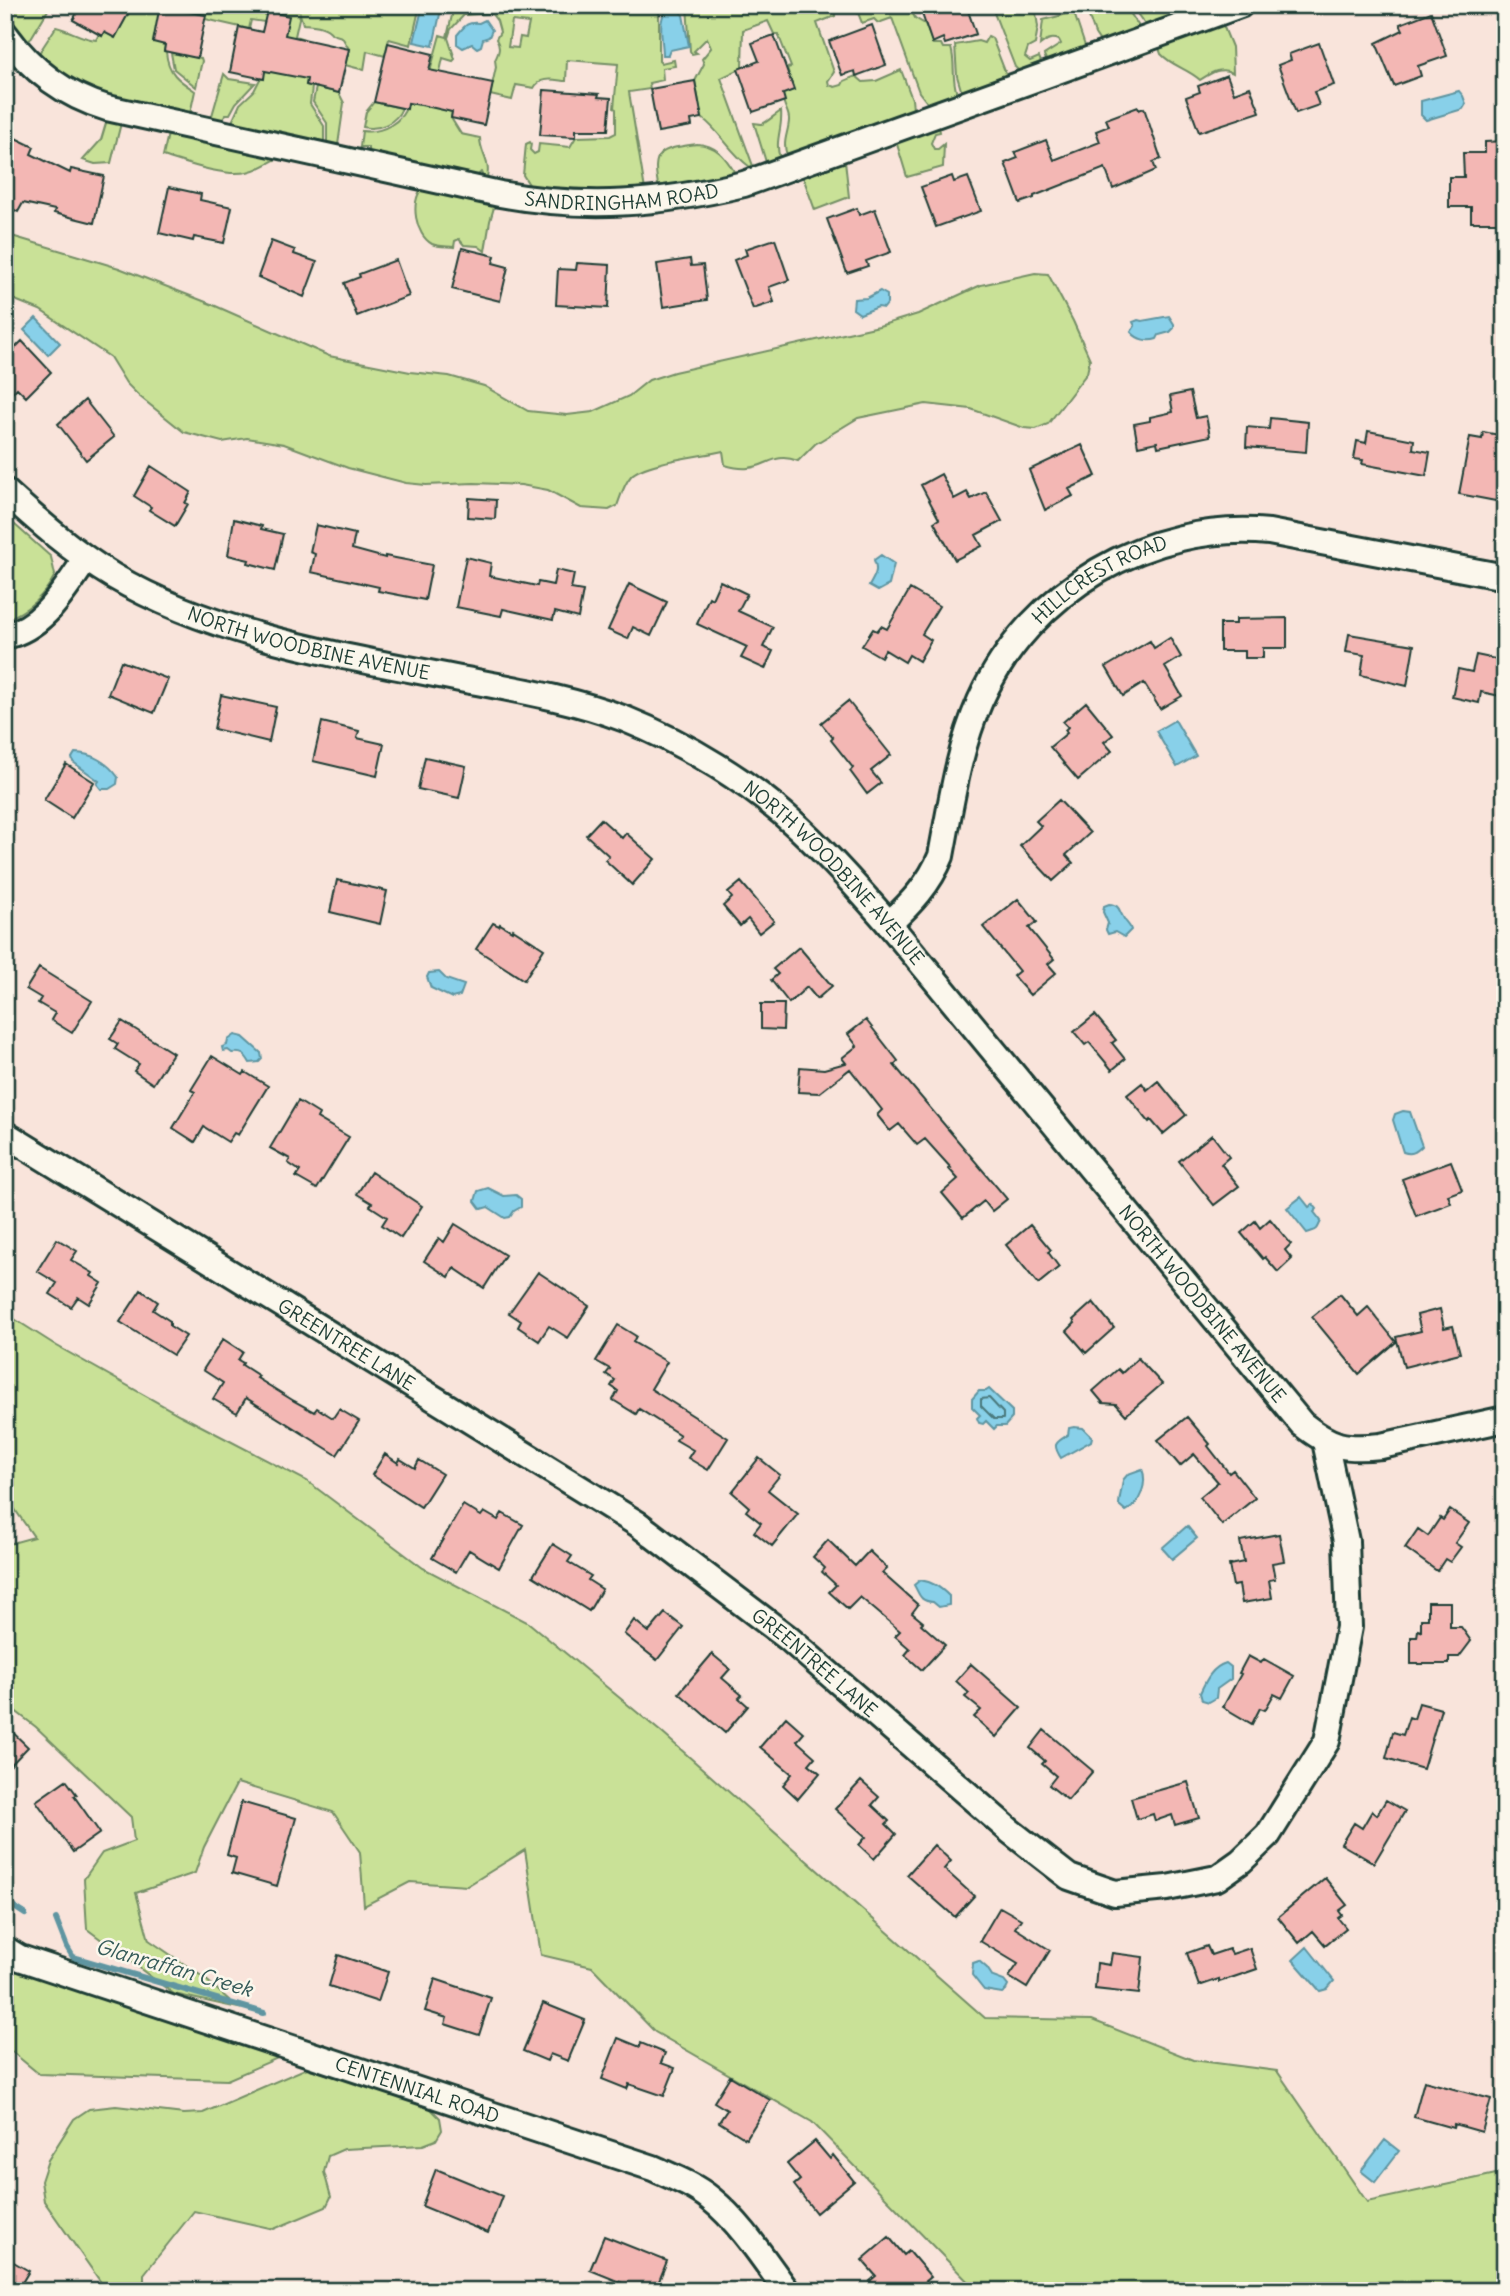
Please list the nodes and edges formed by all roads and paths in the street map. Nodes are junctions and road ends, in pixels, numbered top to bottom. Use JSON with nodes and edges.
{"nodes":[{"id":1,"x":1240,"y":5,"type":"edge"},
{"id":2,"x":5,"y":34,"type":"edge"},
{"id":3,"x":5,"y":491,"type":"edge"},
{"id":4,"x":86,"y":559,"type":"junction"},
{"id":5,"x":1505,"y":577,"type":"edge"},
{"id":6,"x":5,"y":636,"type":"edge"},
{"id":7,"x":889,"y":924,"type":"junction"},
{"id":8,"x":5,"y":1134,"type":"edge"},
{"id":9,"x":1505,"y":1419,"type":"edge"},
{"id":10,"x":1325,"y":1441,"type":"junction"},
{"id":11,"x":5,"y":1949,"type":"edge"},
{"id":12,"x":787,"y":2291,"type":"edge"}],
"edges":[{"from":1,"to":2,"type":"street","name":"SANDRINGHAM ROAD"},
{"from":3,"to":4,"type":"street","name":"NORTH WOODBINE AVENUE"},
{"from":4,"to":6,"type":"street"},
{"from":4,"to":7,"type":"street","name":"NORTH WOODBINE AVENUE"},
{"from":5,"to":7,"type":"street","name":"HILLCREST ROAD"},
{"from":7,"to":10,"type":"street","name":"NORTH WOODBINE AVENUE"},
{"from":8,"to":10,"type":"street","name":"GREENTREE LANE"},
{"from":9,"to":10,"type":"street","name":"NORTH WOODBINE AVENUE"},
{"from":11,"to":12,"type":"street","name":"CENTENNIAL ROAD"}]}
